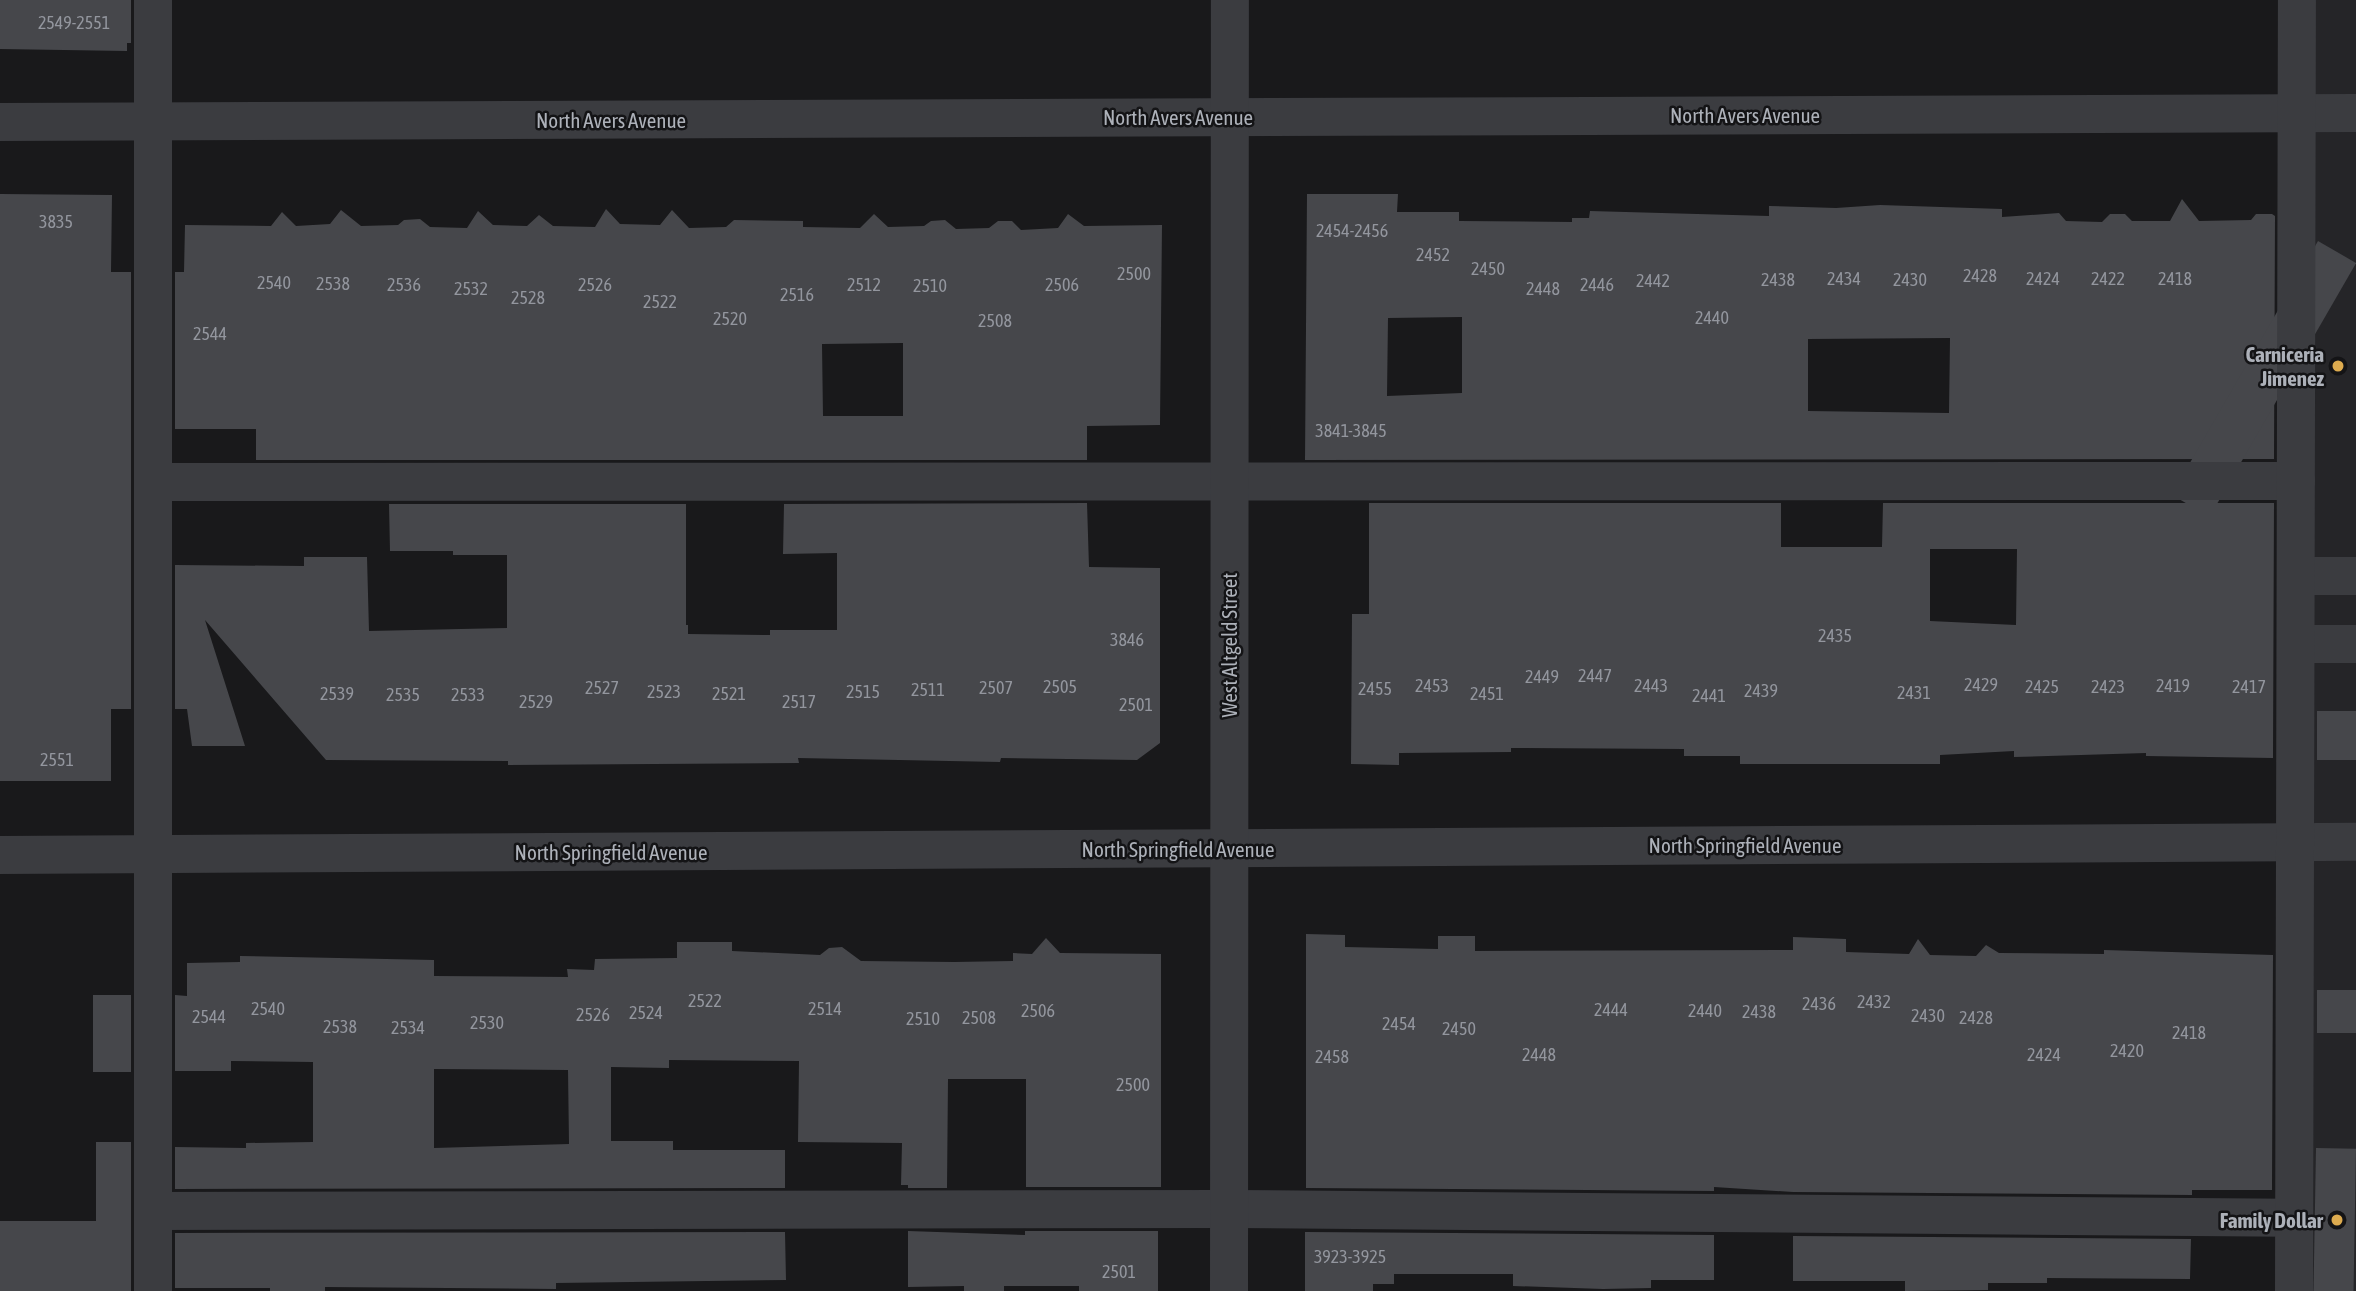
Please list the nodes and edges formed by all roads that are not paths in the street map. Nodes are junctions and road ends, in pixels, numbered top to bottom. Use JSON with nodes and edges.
{"nodes":[{"id":1,"x":153,"y":0,"type":"edge"},
{"id":2,"x":1230,"y":0,"type":"edge"},
{"id":3,"x":2297,"y":0,"type":"edge"},
{"id":4,"x":2297,"y":113,"type":"junction"},
{"id":5,"x":2356,"y":113,"type":"edge"},
{"id":6,"x":1230,"y":117,"type":"junction"},
{"id":7,"x":0,"y":122,"type":"edge"},
{"id":8,"x":153,"y":122,"type":"junction"},
{"id":9,"x":1230,"y":480,"type":"junction"},
{"id":10,"x":2296,"y":481,"type":"junction"},
{"id":11,"x":153,"y":482,"type":"junction"},
{"id":12,"x":2296,"y":576,"type":"junction"},
{"id":13,"x":2356,"y":576,"type":"edge"},
{"id":14,"x":2296,"y":644,"type":"junction"},
{"id":15,"x":2356,"y":644,"type":"edge"},
{"id":16,"x":2295,"y":842,"type":"junction"},
{"id":17,"x":2356,"y":842,"type":"edge"},
{"id":18,"x":1229,"y":848,"type":"junction"},
{"id":19,"x":154,"y":854,"type":"junction"},
{"id":20,"x":0,"y":855,"type":"edge"},
{"id":21,"x":1229,"y":1209,"type":"junction"},
{"id":22,"x":153,"y":1211,"type":"junction"},
{"id":23,"x":2294,"y":1218,"type":"junction"},
{"id":24,"x":153,"y":1291,"type":"edge"},
{"id":25,"x":1229,"y":1291,"type":"edge"},
{"id":26,"x":2294,"y":1291,"type":"edge"}],
"edges":[{"from":1,"to":8,"type":"street"},
{"from":2,"to":6,"type":"street","name":"West Altgeld Street"},
{"from":3,"to":4,"type":"street"},
{"from":4,"to":5,"type":"street","name":"North Avers Avenue"},
{"from":4,"to":6,"type":"street","name":"North Avers Avenue"},
{"from":4,"to":10,"type":"street"},
{"from":6,"to":8,"type":"street","name":"North Avers Avenue"},
{"from":6,"to":9,"type":"street","name":"West Altgeld Street"},
{"from":7,"to":8,"type":"street","name":"North Avers Avenue"},
{"from":8,"to":11,"type":"street"},
{"from":9,"to":10,"type":"street"},
{"from":9,"to":11,"type":"street"},
{"from":9,"to":18,"type":"street","name":"West Altgeld Street"},
{"from":10,"to":12,"type":"street"},
{"from":11,"to":19,"type":"street"},
{"from":12,"to":13,"type":"street"},
{"from":12,"to":14,"type":"street"},
{"from":14,"to":15,"type":"street"},
{"from":14,"to":16,"type":"street"},
{"from":16,"to":17,"type":"street","name":"North Springfield Avenue"},
{"from":16,"to":18,"type":"street","name":"North Springfield Avenue"},
{"from":16,"to":23,"type":"street"},
{"from":18,"to":19,"type":"street","name":"North Springfield Avenue"},
{"from":18,"to":21,"type":"street","name":"West Altgeld Street"},
{"from":19,"to":20,"type":"street","name":"North Springfield Avenue"},
{"from":19,"to":22,"type":"street"},
{"from":21,"to":22,"type":"street"},
{"from":21,"to":23,"type":"street"},
{"from":21,"to":25,"type":"street","name":"West Altgeld Street"},
{"from":22,"to":24,"type":"street"},
{"from":23,"to":26,"type":"street"}]}
